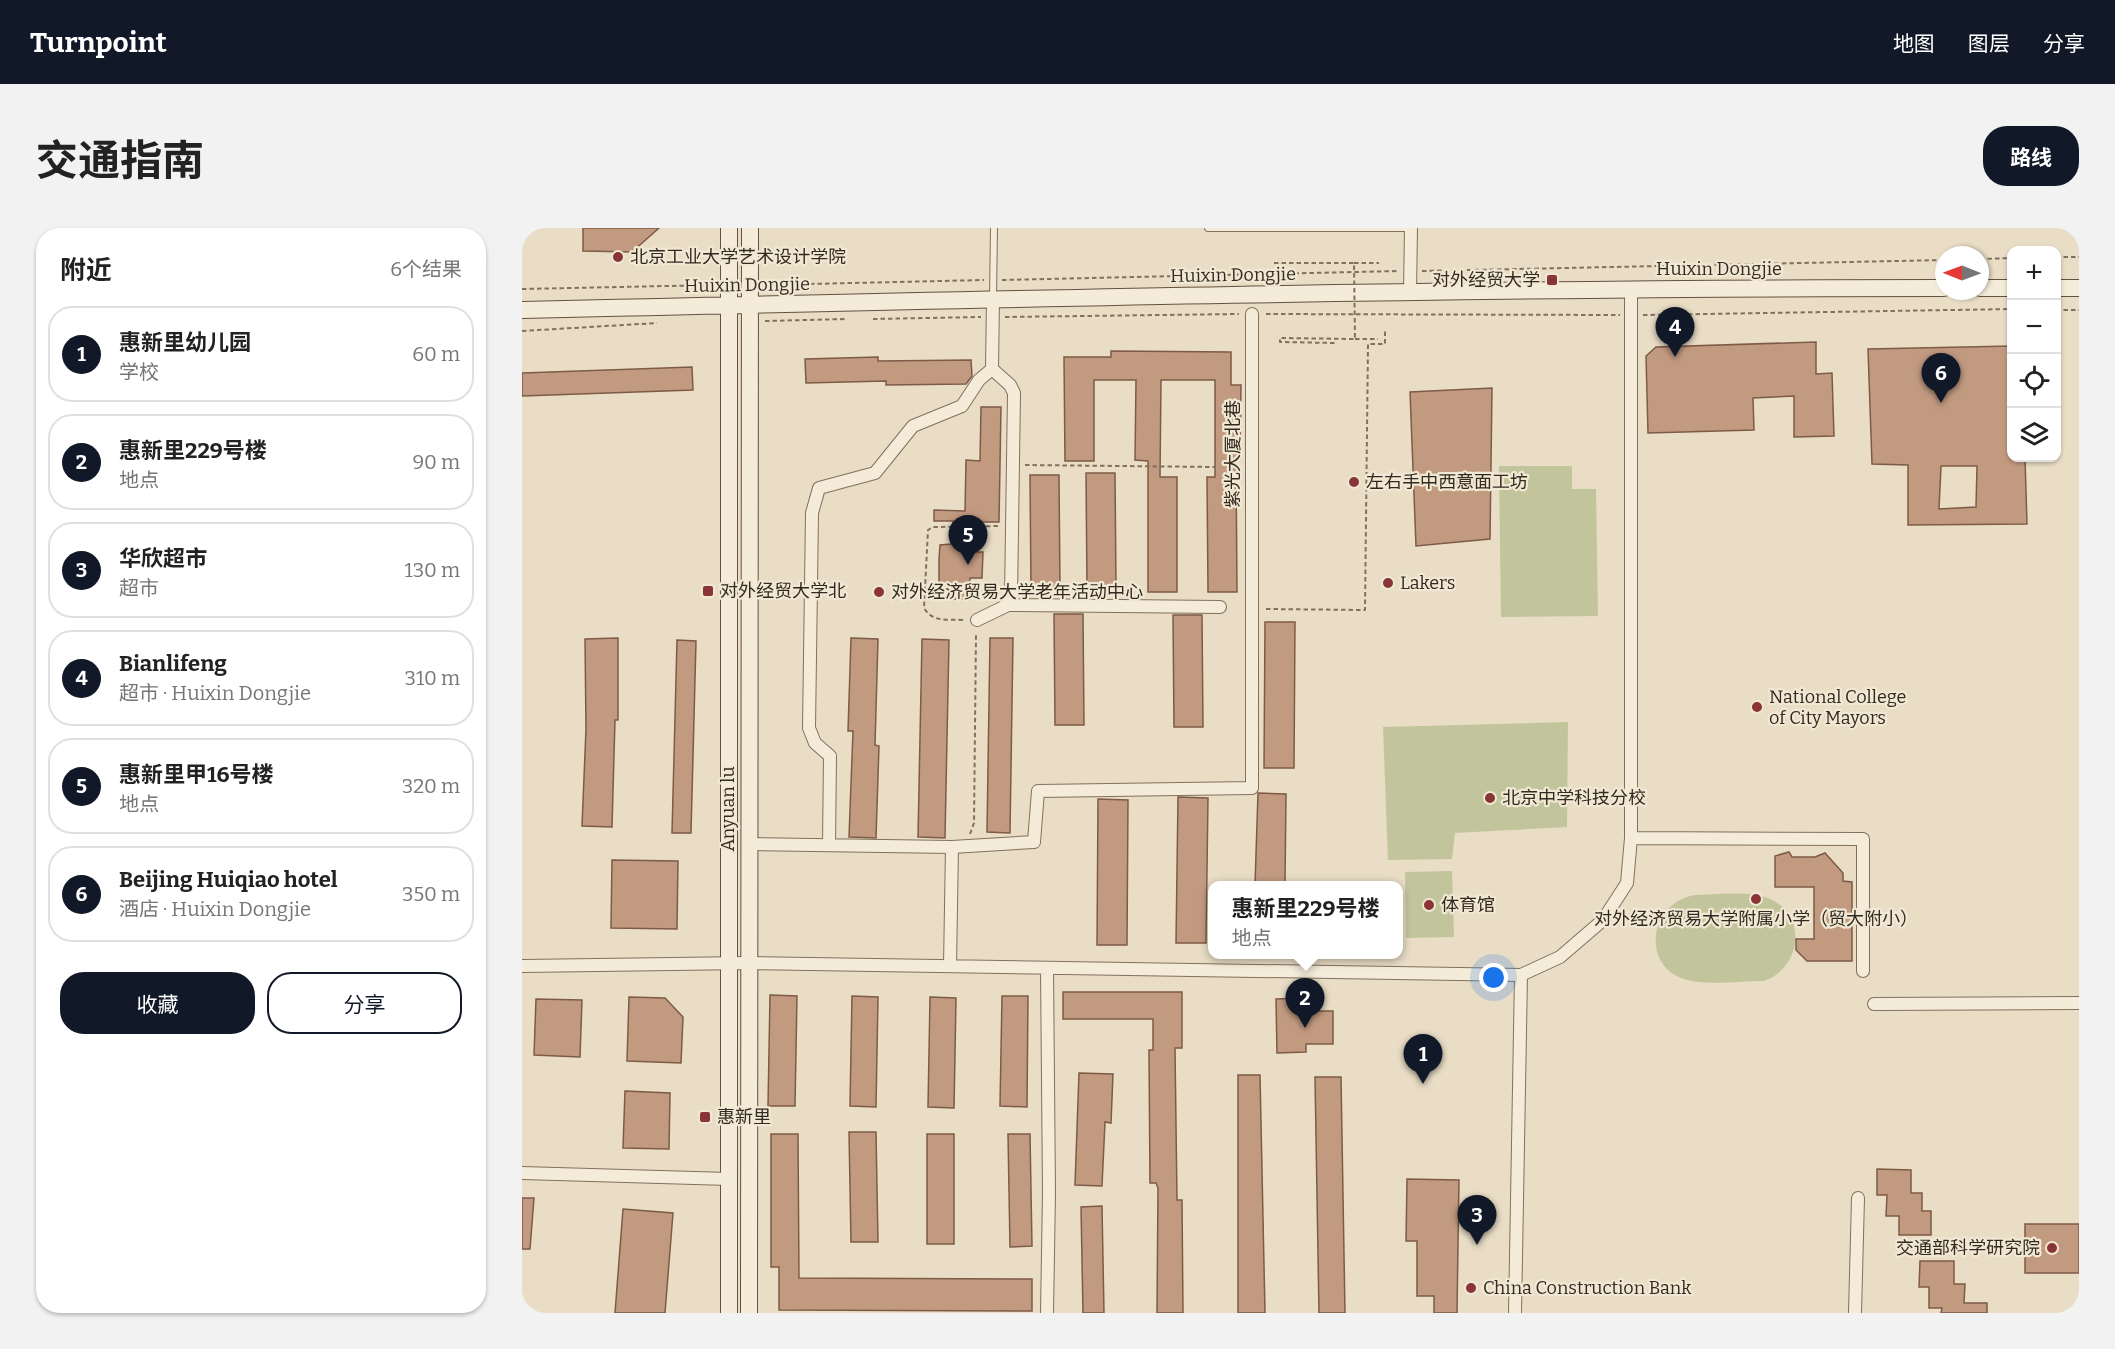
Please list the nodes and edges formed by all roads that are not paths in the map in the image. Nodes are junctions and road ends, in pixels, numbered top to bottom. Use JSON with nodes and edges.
{"nodes":[{"id":1,"x":729,"y":228,"type":"edge"},
{"id":2,"x":750,"y":228,"type":"edge"},
{"id":3,"x":994,"y":228,"type":"edge"},
{"id":4,"x":1208,"y":228,"type":"edge"},
{"id":5,"x":1409,"y":228,"type":"edge"},
{"id":6,"x":1297,"y":229,"type":"edge"},
{"id":7,"x":1631,"y":288,"type":"junction"},
{"id":8,"x":1935,"y":288,"type":"edge"},
{"id":9,"x":1989,"y":288,"type":"edge"},
{"id":10,"x":2007,"y":288,"type":"edge"},
{"id":11,"x":2061,"y":288,"type":"edge"},
{"id":12,"x":2079,"y":288,"type":"edge"},
{"id":13,"x":1410,"y":292,"type":"junction"},
{"id":14,"x":993,"y":298,"type":"junction"},
{"id":15,"x":749,"y":304,"type":"junction"},
{"id":16,"x":729,"y":305,"type":"junction"},
{"id":17,"x":522,"y":310,"type":"edge"},
{"id":18,"x":1252,"y":314,"type":"road end"},
{"id":19,"x":992,"y":369,"type":"junction"},
{"id":20,"x":1008,"y":605,"type":"junction"},
{"id":21,"x":1220,"y":607,"type":"dead end"},
{"id":22,"x":977,"y":620,"type":"road end"},
{"id":23,"x":1631,"y":838,"type":"junction"},
{"id":24,"x":748,"y":844,"type":"junction"},
{"id":25,"x":829,"y":845,"type":"junction"},
{"id":26,"x":952,"y":847,"type":"junction"},
{"id":27,"x":730,"y":963,"type":"junction"},
{"id":28,"x":747,"y":963,"type":"junction"},
{"id":29,"x":522,"y":966,"type":"edge"},
{"id":30,"x":950,"y":966,"type":"junction"},
{"id":31,"x":1047,"y":968,"type":"junction"},
{"id":32,"x":1863,"y":971,"type":"dead end"},
{"id":33,"x":1521,"y":975,"type":"junction"},
{"id":34,"x":2079,"y":1003,"type":"edge"},
{"id":35,"x":1874,"y":1004,"type":"dead end"},
{"id":36,"x":522,"y":1173,"type":"edge"},
{"id":37,"x":729,"y":1179,"type":"junction"},
{"id":38,"x":1858,"y":1198,"type":"dead end"},
{"id":39,"x":729,"y":1313,"type":"edge"},
{"id":40,"x":749,"y":1313,"type":"edge"},
{"id":41,"x":1047,"y":1313,"type":"edge"},
{"id":42,"x":1515,"y":1313,"type":"edge"},
{"id":43,"x":1855,"y":1313,"type":"edge"}],
"edges":[{"from":1,"to":16,"type":"main road","name":"Anyuan lu"},
{"from":2,"to":15,"type":"main road","name":"Anyuan lu"},
{"from":3,"to":14,"type":"lane"},
{"from":4,"to":6,"type":"lane"},
{"from":5,"to":6,"type":"lane"},
{"from":5,"to":13,"type":"street"},
{"from":7,"to":8,"type":"main road","name":"Huixin Dongjie"},
{"from":7,"to":13,"type":"main road","name":"Huixin Dongjie"},
{"from":7,"to":23,"type":"street"},
{"from":9,"to":10,"type":"main road"},
{"from":11,"to":12,"type":"main road"},
{"from":13,"to":14,"type":"main road","name":"Huixin Dongjie"},
{"from":14,"to":15,"type":"main road","name":"Huixin Dongjie"},
{"from":14,"to":19,"type":"street"},
{"from":15,"to":16,"type":"main road","name":"Huixin Dongjie"},
{"from":15,"to":24,"type":"main road","name":"Anyuan lu"},
{"from":16,"to":17,"type":"main road","name":"Huixin Dongjie"},
{"from":16,"to":27,"type":"main road","name":"Anyuan lu"},
{"from":18,"to":26,"type":"street","name":"紫光大厦北巷"},
{"from":19,"to":20,"type":"street"},
{"from":19,"to":25,"type":"street"},
{"from":20,"to":21,"type":"street"},
{"from":20,"to":22,"type":"street"},
{"from":23,"to":32,"type":"street"},
{"from":23,"to":33,"type":"street"},
{"from":24,"to":25,"type":"street"},
{"from":24,"to":28,"type":"main road","name":"Anyuan lu"},
{"from":25,"to":26,"type":"street"},
{"from":26,"to":30,"type":"street"},
{"from":27,"to":28,"type":"street"},
{"from":27,"to":29,"type":"street"},
{"from":27,"to":37,"type":"main road","name":"Anyuan lu"},
{"from":28,"to":30,"type":"street"},
{"from":28,"to":40,"type":"main road","name":"Anyuan lu"},
{"from":30,"to":31,"type":"street"},
{"from":31,"to":33,"type":"street"},
{"from":31,"to":41,"type":"street"},
{"from":33,"to":42,"type":"street"},
{"from":34,"to":35,"type":"street"},
{"from":36,"to":37,"type":"street"},
{"from":37,"to":39,"type":"main road","name":"Anyuan lu"},
{"from":38,"to":43,"type":"street"}]}
